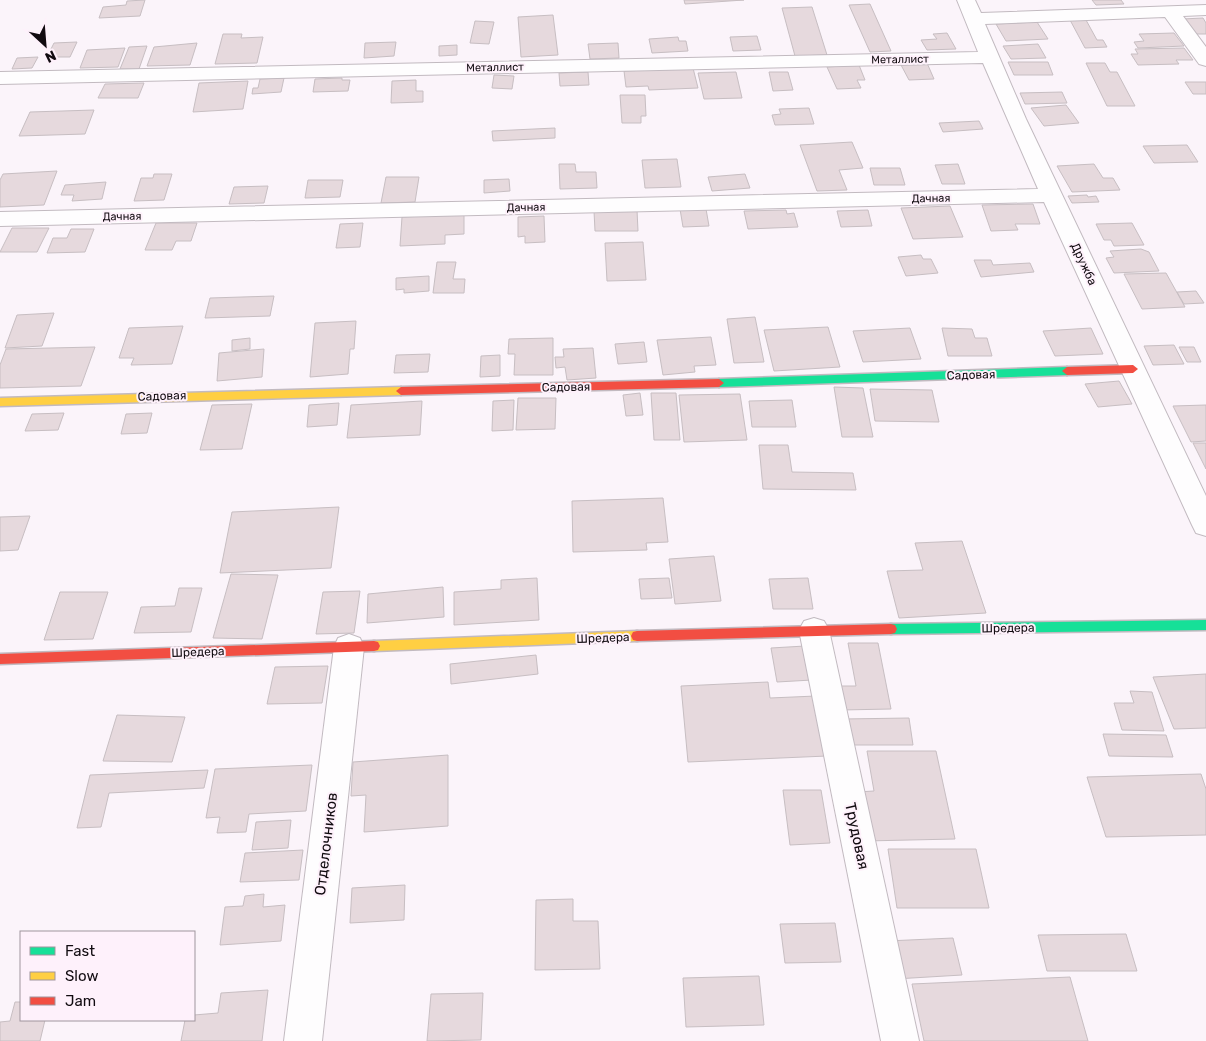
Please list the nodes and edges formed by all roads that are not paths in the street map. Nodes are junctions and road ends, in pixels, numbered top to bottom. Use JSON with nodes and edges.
{"nodes":[{"id":1,"x":970,"y":10,"type":"edge"},
{"id":2,"x":1206,"y":10,"type":"edge"},
{"id":3,"x":1170,"y":12,"type":"junction"},
{"id":4,"x":990,"y":57,"type":"junction"},
{"id":5,"x":1206,"y":60,"type":"edge"},
{"id":6,"x":0,"y":78,"type":"edge"},
{"id":7,"x":1053,"y":195,"type":"junction"},
{"id":8,"x":0,"y":219,"type":"edge"},
{"id":9,"x":1133,"y":369,"type":"junction"},
{"id":10,"x":0,"y":402,"type":"edge"},
{"id":11,"x":1206,"y":526,"type":"edge"},
{"id":12,"x":1206,"y":625,"type":"edge"},
{"id":13,"x":814,"y":630,"type":"junction"},
{"id":14,"x":348,"y":647,"type":"junction"},
{"id":15,"x":0,"y":658,"type":"edge"},
{"id":16,"x":303,"y":1041,"type":"edge"},
{"id":17,"x":900,"y":1041,"type":"edge"}],
"edges":[{"from":1,"to":3,"type":"street"},
{"from":1,"to":4,"type":"street","name":"Дружба"},
{"from":2,"to":3,"type":"street"},
{"from":3,"to":5,"type":"street"},
{"from":4,"to":6,"type":"street","name":"Металлист"},
{"from":4,"to":7,"type":"street","name":"Дружба"},
{"from":7,"to":8,"type":"street","name":"Дачная"},
{"from":7,"to":9,"type":"street","name":"Дружба"},
{"from":9,"to":10,"type":"street","name":"Садовая"},
{"from":9,"to":11,"type":"street","name":"Дружба"},
{"from":12,"to":13,"type":"street","name":"Шредера"},
{"from":13,"to":14,"type":"street","name":"Шредера"},
{"from":13,"to":17,"type":"street","name":"Трудовая"},
{"from":14,"to":15,"type":"street","name":"Шредера"},
{"from":14,"to":16,"type":"street","name":"Отделочников"}]}
